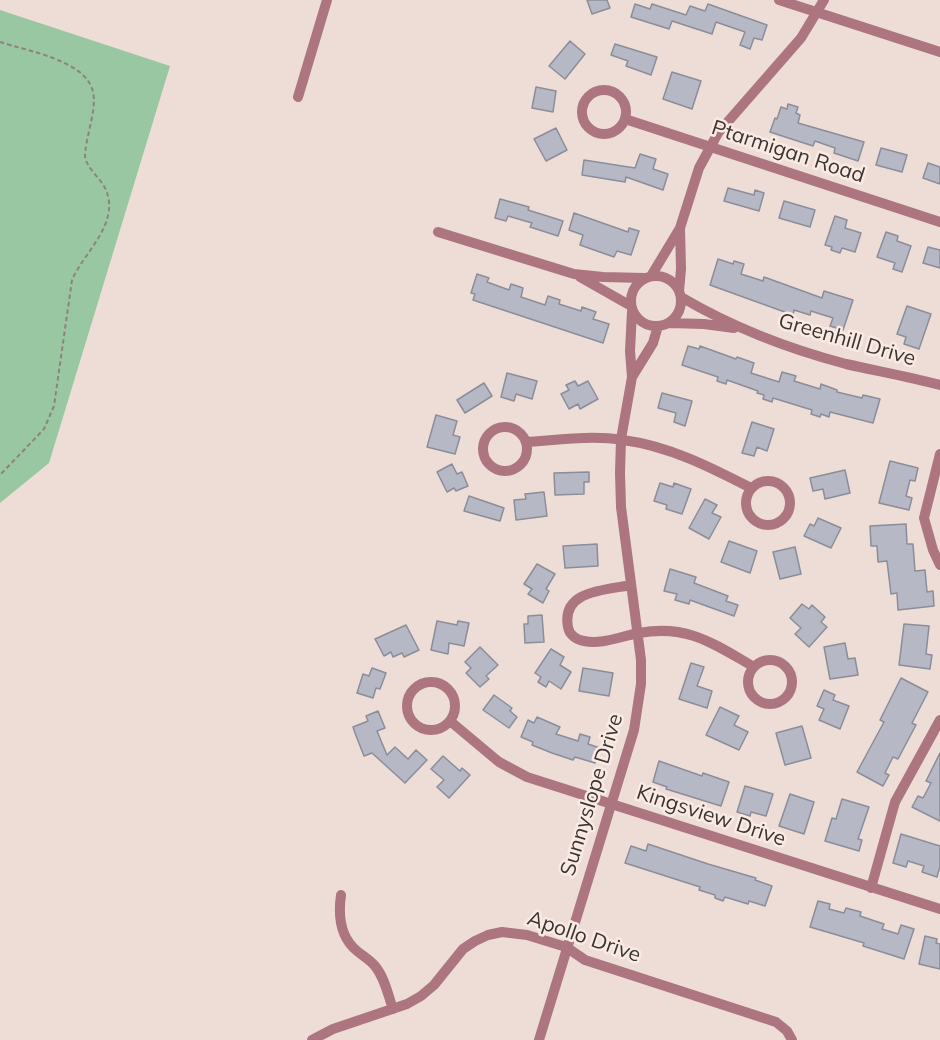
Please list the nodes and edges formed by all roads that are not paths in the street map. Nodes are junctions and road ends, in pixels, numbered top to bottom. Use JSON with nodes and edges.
{"nodes":[{"id":1,"x":327,"y":0,"type":"edge"},
{"id":2,"x":779,"y":0,"type":"edge"},
{"id":3,"x":824,"y":0,"type":"edge"},
{"id":4,"x":818,"y":13,"type":"junction"},
{"id":5,"x":940,"y":52,"type":"edge"},
{"id":6,"x":298,"y":97,"type":"dead end"},
{"id":7,"x":625,"y":119,"type":"junction"},
{"id":8,"x":709,"y":147,"type":"junction"},
{"id":9,"x":940,"y":222,"type":"edge"},
{"id":10,"x":680,"y":228,"type":"junction"},
{"id":11,"x":438,"y":232,"type":"dead end"},
{"id":12,"x":574,"y":274,"type":"junction"},
{"id":13,"x":648,"y":277,"type":"junction"},
{"id":14,"x":680,"y":294,"type":"junction"},
{"id":15,"x":632,"y":309,"type":"junction"},
{"id":16,"x":663,"y":325,"type":"junction"},
{"id":17,"x":745,"y":330,"type":"junction"},
{"id":18,"x":632,"y":377,"type":"junction"},
{"id":19,"x":940,"y":385,"type":"edge"},
{"id":20,"x":621,"y":440,"type":"junction"},
{"id":21,"x":526,"y":442,"type":"junction"},
{"id":22,"x":940,"y":454,"type":"edge"},
{"id":23,"x":752,"y":488,"type":"junction"},
{"id":24,"x":940,"y":565,"type":"edge"},
{"id":25,"x":631,"y":585,"type":"junction"},
{"id":26,"x":637,"y":633,"type":"junction"},
{"id":27,"x":754,"y":667,"type":"junction"},
{"id":28,"x":940,"y":720,"type":"edge"},
{"id":29,"x":450,"y":721,"type":"junction"},
{"id":30,"x":611,"y":804,"type":"junction"},
{"id":31,"x":871,"y":888,"type":"junction"},
{"id":32,"x":341,"y":895,"type":"dead end"},
{"id":33,"x":940,"y":909,"type":"edge"},
{"id":34,"x":566,"y":947,"type":"junction"},
{"id":35,"x":393,"y":1009,"type":"junction"},
{"id":36,"x":791,"y":1039,"type":"edge"},
{"id":37,"x":312,"y":1040,"type":"edge"},
{"id":38,"x":538,"y":1040,"type":"edge"}],
"edges":[{"from":1,"to":6,"type":"street"},
{"from":2,"to":4,"type":"street"},
{"from":3,"to":4,"type":"street"},
{"from":4,"to":5,"type":"street"},
{"from":4,"to":8,"type":"street"},
{"from":7,"to":7,"type":"street"},
{"from":7,"to":8,"type":"street","name":"Ptarmigan Road"},
{"from":8,"to":9,"type":"street","name":"Ptarmigan Road"},
{"from":8,"to":10,"type":"street"},
{"from":10,"to":13,"type":"street"},
{"from":10,"to":14,"type":"street"},
{"from":11,"to":12,"type":"street"},
{"from":12,"to":13,"type":"street"},
{"from":12,"to":15,"type":"street"},
{"from":13,"to":14,"type":"street"},
{"from":13,"to":15,"type":"street"},
{"from":14,"to":16,"type":"street"},
{"from":14,"to":17,"type":"street","name":"Greenhill Drive"},
{"from":15,"to":16,"type":"street"},
{"from":15,"to":18,"type":"street","name":"Sunnyslope Drive"},
{"from":16,"to":17,"type":"street","name":"Greenhill Drive"},
{"from":16,"to":18,"type":"street","name":"Sunnyslope Drive"},
{"from":17,"to":19,"type":"street","name":"Greenhill Drive"},
{"from":18,"to":20,"type":"street","name":"Sunnyslope Drive"},
{"from":20,"to":21,"type":"street"},
{"from":20,"to":23,"type":"street"},
{"from":20,"to":25,"type":"street","name":"Sunnyslope Drive"},
{"from":21,"to":21,"type":"street"},
{"from":22,"to":24,"type":"street"},
{"from":23,"to":23,"type":"street"},
{"from":25,"to":26,"type":"street","name":"Sunnyslope Drive"},
{"from":25,"to":26,"type":"street"},
{"from":26,"to":27,"type":"street"},
{"from":26,"to":30,"type":"street","name":"Sunnyslope Drive"},
{"from":27,"to":27,"type":"street"},
{"from":28,"to":31,"type":"street"},
{"from":29,"to":29,"type":"street"},
{"from":29,"to":30,"type":"street","name":"Kingsview Drive"},
{"from":30,"to":31,"type":"street","name":"Kingsview Drive"},
{"from":30,"to":34,"type":"street","name":"Sunnyslope Drive"},
{"from":31,"to":33,"type":"street","name":"Kingsview Drive"},
{"from":32,"to":35,"type":"street"},
{"from":34,"to":35,"type":"street","name":"Apollo Drive"},
{"from":34,"to":36,"type":"street","name":"Apollo Drive"},
{"from":34,"to":38,"type":"street","name":"Sunnyslope Drive"},
{"from":35,"to":37,"type":"street","name":"Apollo Drive"}]}
